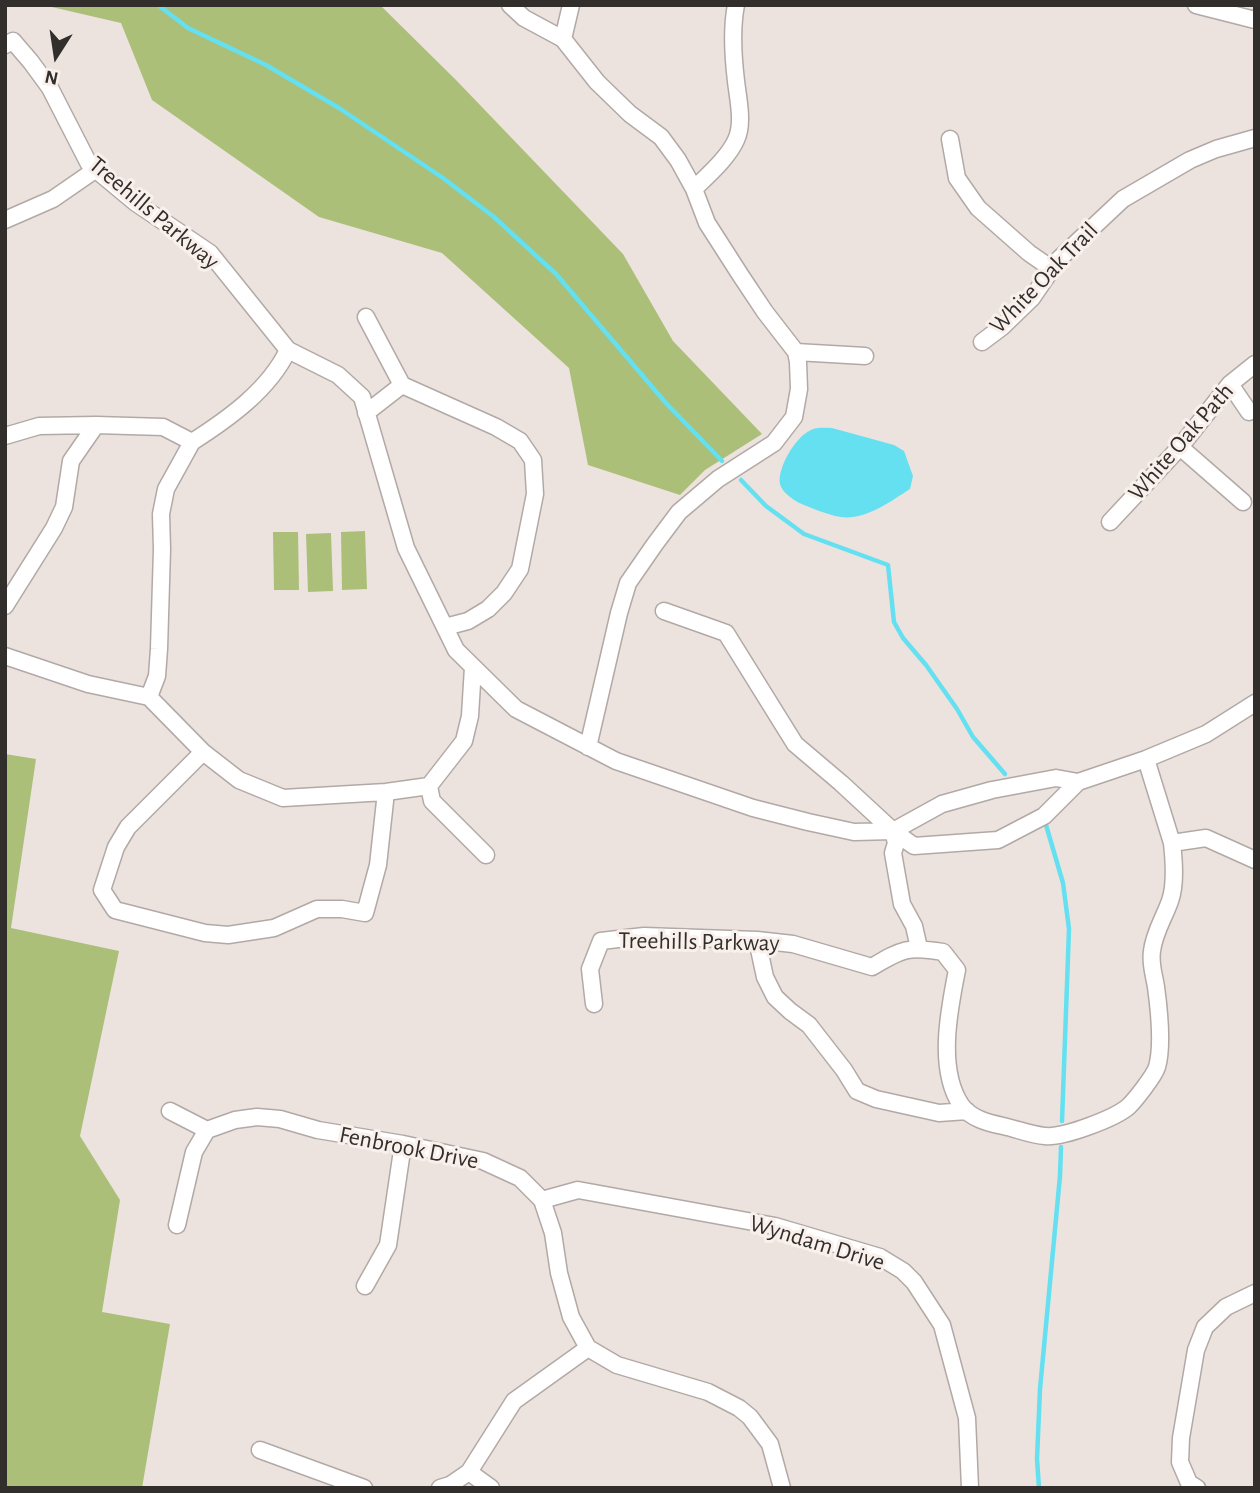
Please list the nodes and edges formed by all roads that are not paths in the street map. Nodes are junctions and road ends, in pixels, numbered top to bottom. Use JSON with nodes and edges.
{"nodes":[{"id":1,"x":509,"y":5,"type":"edge"},
{"id":2,"x":571,"y":5,"type":"edge"},
{"id":3,"x":736,"y":5,"type":"edge"},
{"id":4,"x":1196,"y":5,"type":"edge"},
{"id":5,"x":1255,"y":20,"type":"edge"},
{"id":6,"x":564,"y":39,"type":"junction"},
{"id":7,"x":5,"y":45,"type":"edge"},
{"id":8,"x":1255,"y":138,"type":"edge"},
{"id":9,"x":950,"y":139,"type":"dead end"},
{"id":10,"x":95,"y":170,"type":"junction"},
{"id":11,"x":694,"y":189,"type":"junction"},
{"id":12,"x":5,"y":220,"type":"edge"},
{"id":13,"x":1052,"y":269,"type":"junction"},
{"id":14,"x":366,"y":317,"type":"dead end"},
{"id":15,"x":982,"y":342,"type":"dead end"},
{"id":16,"x":288,"y":350,"type":"junction"},
{"id":17,"x":796,"y":352,"type":"junction"},
{"id":18,"x":865,"y":356,"type":"dead end"},
{"id":19,"x":1255,"y":364,"type":"edge"},
{"id":20,"x":1230,"y":384,"type":"junction"},
{"id":21,"x":402,"y":385,"type":"junction"},
{"id":22,"x":1250,"y":412,"type":"dead end"},
{"id":23,"x":366,"y":413,"type":"junction"},
{"id":24,"x":96,"y":425,"type":"junction"},
{"id":25,"x":5,"y":436,"type":"edge"},
{"id":26,"x":191,"y":442,"type":"junction"},
{"id":27,"x":1180,"y":447,"type":"junction"},
{"id":28,"x":1243,"y":502,"type":"dead end"},
{"id":29,"x":1110,"y":523,"type":"dead end"},
{"id":30,"x":5,"y":606,"type":"edge"},
{"id":31,"x":664,"y":611,"type":"dead end"},
{"id":32,"x":445,"y":627,"type":"junction"},
{"id":33,"x":5,"y":656,"type":"edge"},
{"id":34,"x":473,"y":667,"type":"junction"},
{"id":35,"x":149,"y":697,"type":"junction"},
{"id":36,"x":1255,"y":703,"type":"edge"},
{"id":37,"x":589,"y":747,"type":"junction"},
{"id":38,"x":203,"y":752,"type":"junction"},
{"id":39,"x":1146,"y":759,"type":"junction"},
{"id":40,"x":1078,"y":782,"type":"junction"},
{"id":41,"x":429,"y":786,"type":"junction"},
{"id":42,"x":386,"y":792,"type":"junction"},
{"id":43,"x":893,"y":831,"type":"junction"},
{"id":44,"x":1172,"y":843,"type":"junction"},
{"id":45,"x":485,"y":855,"type":"dead end"},
{"id":46,"x":1255,"y":860,"type":"edge"},
{"id":47,"x":757,"y":940,"type":"junction"},
{"id":48,"x":919,"y":947,"type":"junction"},
{"id":49,"x":594,"y":1004,"type":"dead end"},
{"id":50,"x":170,"y":1111,"type":"dead end"},
{"id":51,"x":967,"y":1111,"type":"junction"},
{"id":52,"x":207,"y":1130,"type":"junction"},
{"id":53,"x":403,"y":1144,"type":"junction"},
{"id":54,"x":542,"y":1200,"type":"junction"},
{"id":55,"x":177,"y":1225,"type":"dead end"},
{"id":56,"x":365,"y":1286,"type":"dead end"},
{"id":57,"x":1255,"y":1293,"type":"edge"},
{"id":58,"x":588,"y":1348,"type":"junction"},
{"id":59,"x":260,"y":1450,"type":"dead end"},
{"id":60,"x":469,"y":1472,"type":"junction"},
{"id":61,"x":364,"y":1488,"type":"edge"},
{"id":62,"x":440,"y":1488,"type":"edge"},
{"id":63,"x":491,"y":1488,"type":"edge"},
{"id":64,"x":782,"y":1488,"type":"edge"},
{"id":65,"x":970,"y":1488,"type":"edge"},
{"id":66,"x":1197,"y":1488,"type":"edge"}],
"edges":[{"from":1,"to":6,"type":"street"},
{"from":2,"to":6,"type":"street"},
{"from":3,"to":11,"type":"street"},
{"from":4,"to":5,"type":"street"},
{"from":6,"to":11,"type":"street"},
{"from":7,"to":10,"type":"street","name":"Treehills Parkway"},
{"from":8,"to":13,"type":"street","name":"White Oak Trail"},
{"from":9,"to":13,"type":"street"},
{"from":10,"to":12,"type":"street"},
{"from":10,"to":16,"type":"street","name":"Treehills Parkway"},
{"from":11,"to":17,"type":"street"},
{"from":13,"to":15,"type":"street","name":"White Oak Trail"},
{"from":14,"to":21,"type":"street"},
{"from":16,"to":23,"type":"street","name":"Treehills Parkway"},
{"from":16,"to":26,"type":"street"},
{"from":17,"to":18,"type":"street"},
{"from":17,"to":37,"type":"street"},
{"from":19,"to":20,"type":"street","name":"White Oak Path"},
{"from":20,"to":22,"type":"street"},
{"from":20,"to":27,"type":"street","name":"White Oak Path"},
{"from":21,"to":23,"type":"street"},
{"from":21,"to":32,"type":"street"},
{"from":23,"to":32,"type":"street","name":"Treehills Parkway"},
{"from":24,"to":25,"type":"street"},
{"from":24,"to":26,"type":"street"},
{"from":24,"to":30,"type":"street"},
{"from":26,"to":35,"type":"street"},
{"from":27,"to":28,"type":"street"},
{"from":27,"to":29,"type":"street","name":"White Oak Path"},
{"from":31,"to":43,"type":"street","name":"Treehills Parkway"},
{"from":32,"to":34,"type":"street","name":"Treehills Parkway"},
{"from":33,"to":35,"type":"street"},
{"from":34,"to":37,"type":"street","name":"Treehills Parkway"},
{"from":34,"to":41,"type":"street"},
{"from":35,"to":38,"type":"street"},
{"from":36,"to":39,"type":"street","name":"Treehills Parkway"},
{"from":37,"to":43,"type":"street","name":"Treehills Parkway"},
{"from":38,"to":42,"type":"street"},
{"from":38,"to":42,"type":"street"},
{"from":39,"to":40,"type":"street","name":"Treehills Parkway"},
{"from":39,"to":44,"type":"street"},
{"from":40,"to":43,"type":"street","name":"Treehills Parkway"},
{"from":40,"to":43,"type":"street","name":"Treehills Parkway"},
{"from":41,"to":42,"type":"street"},
{"from":41,"to":45,"type":"street"},
{"from":43,"to":48,"type":"street"},
{"from":44,"to":46,"type":"street"},
{"from":44,"to":51,"type":"street"},
{"from":47,"to":48,"type":"street","name":"Treehills Parkway"},
{"from":47,"to":49,"type":"street","name":"Treehills Parkway"},
{"from":47,"to":51,"type":"street"},
{"from":48,"to":51,"type":"street"},
{"from":50,"to":52,"type":"street"},
{"from":52,"to":53,"type":"street","name":"Fenbrook Drive"},
{"from":52,"to":55,"type":"street"},
{"from":53,"to":54,"type":"street","name":"Fenbrook Drive"},
{"from":53,"to":56,"type":"street"},
{"from":54,"to":58,"type":"street","name":"Fenbrook Drive"},
{"from":54,"to":65,"type":"street","name":"Wyndam Drive"},
{"from":57,"to":66,"type":"street"},
{"from":58,"to":60,"type":"street"},
{"from":58,"to":64,"type":"street"},
{"from":59,"to":61,"type":"street"},
{"from":60,"to":62,"type":"street"},
{"from":60,"to":63,"type":"street"}]}
